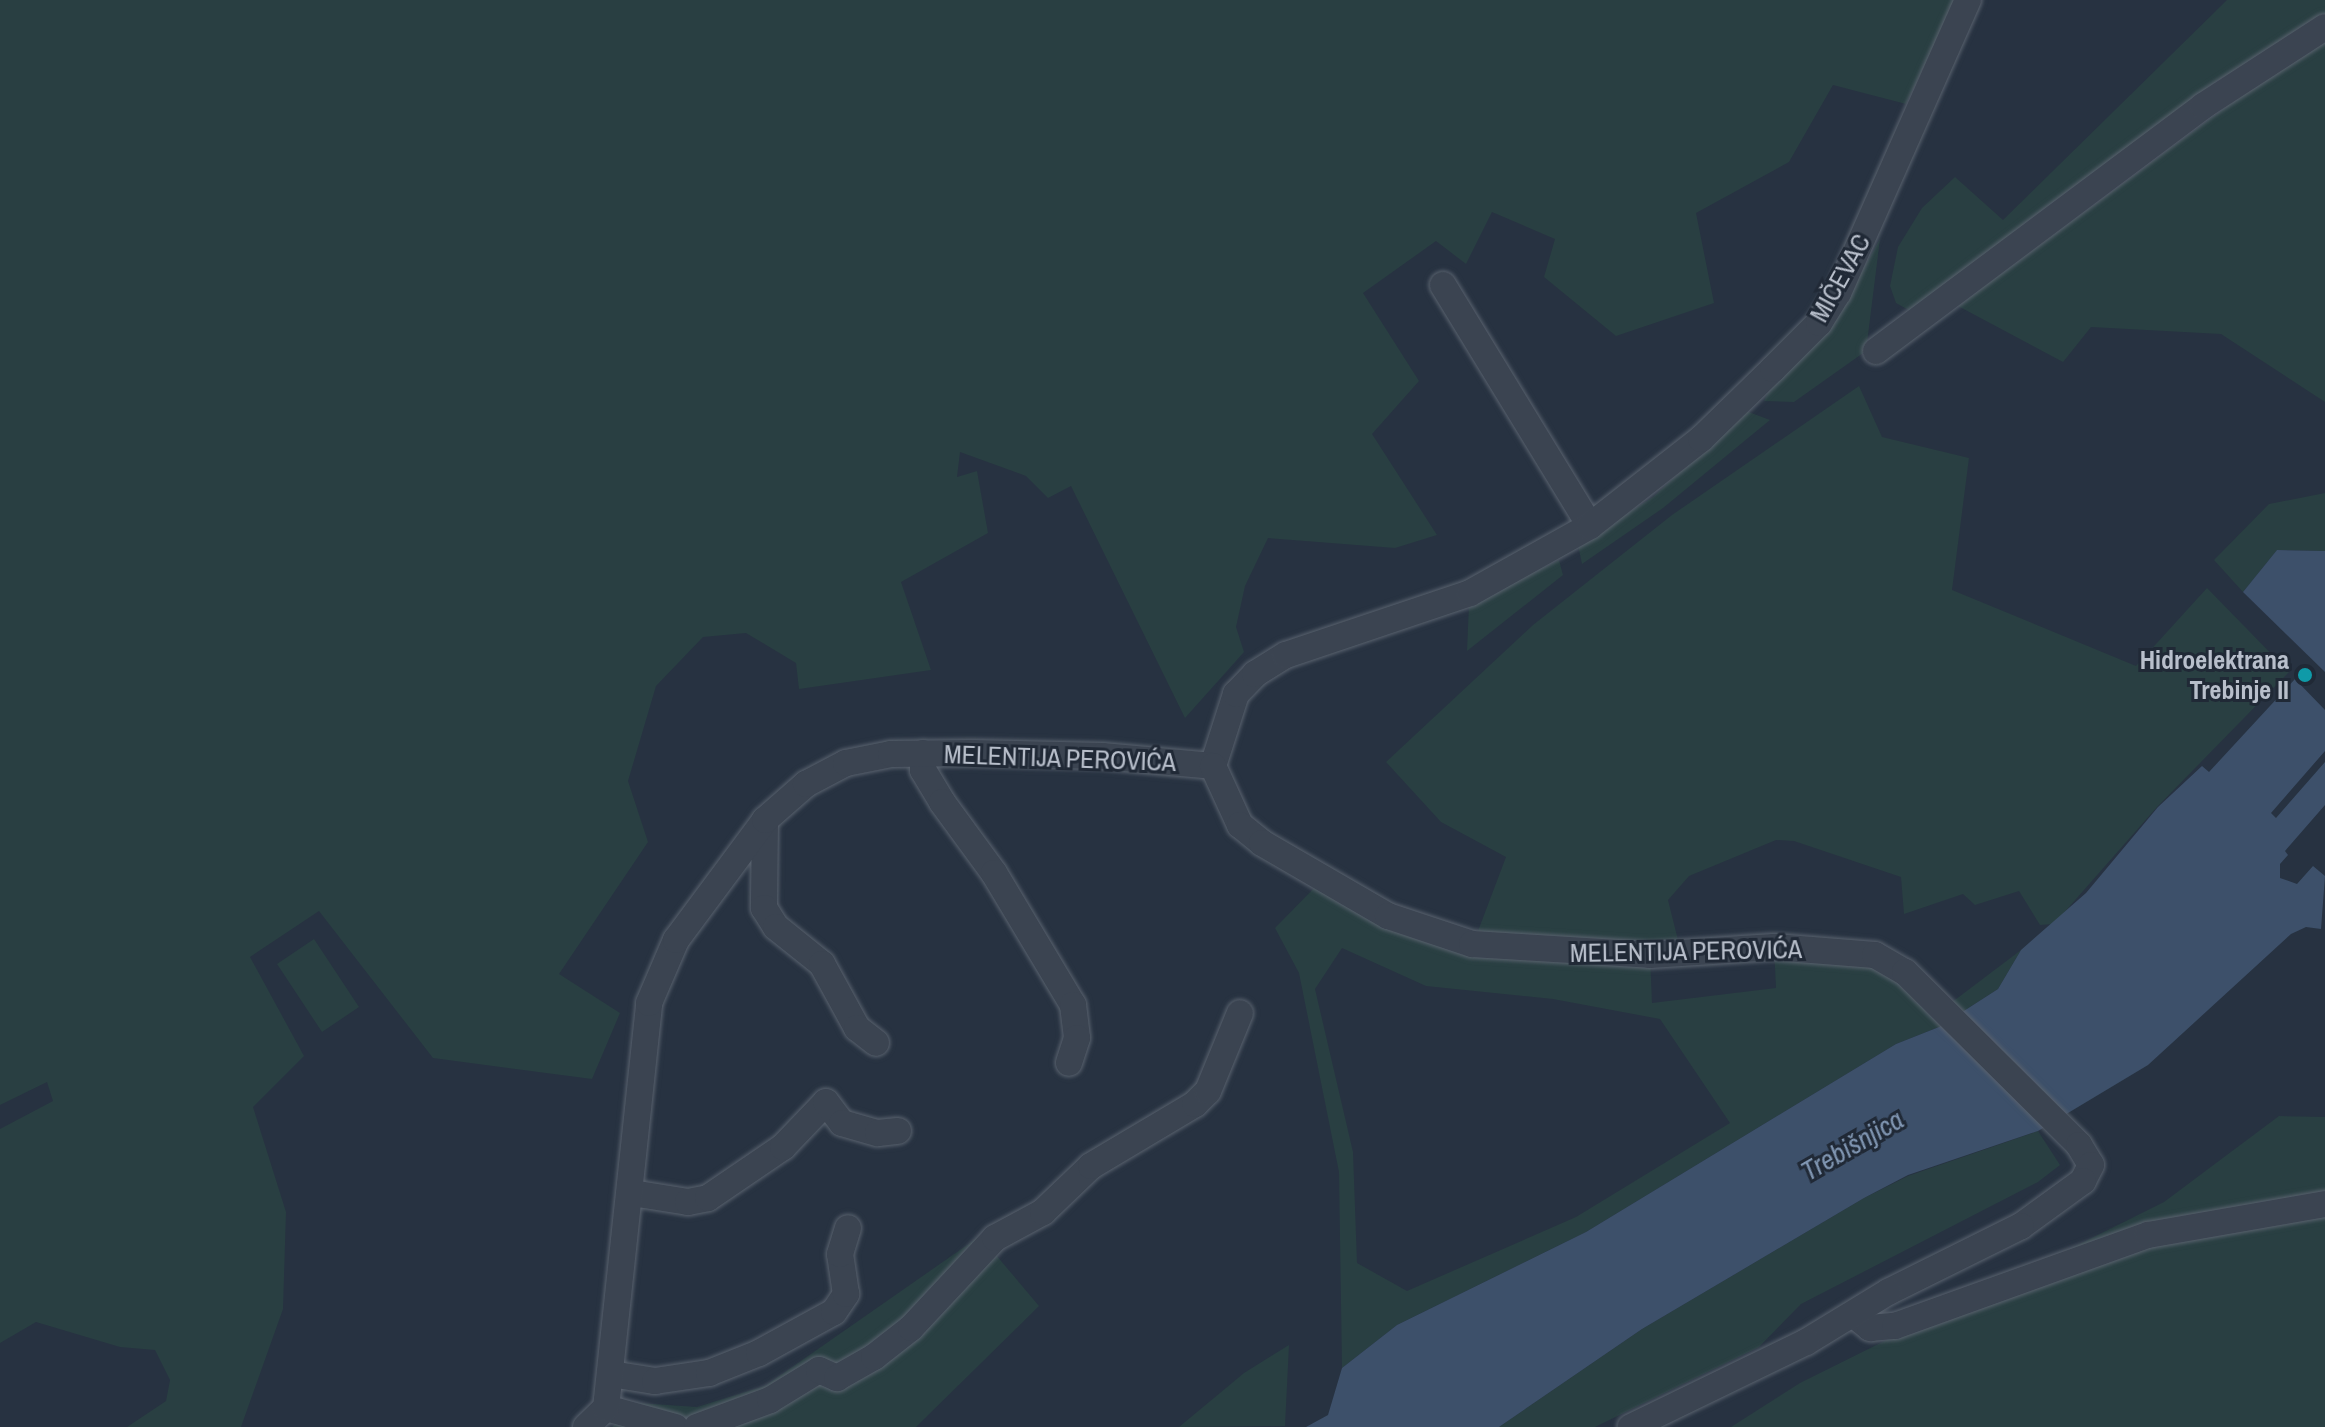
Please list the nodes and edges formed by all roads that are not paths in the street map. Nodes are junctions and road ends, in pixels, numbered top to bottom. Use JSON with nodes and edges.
{"nodes":[{"id":1,"x":1968,"y":0,"type":"edge"},
{"id":2,"x":2325,"y":27,"type":"edge"},
{"id":3,"x":1443,"y":285,"type":"dead end"},
{"id":4,"x":1876,"y":351,"type":"dead end"},
{"id":5,"x":1590,"y":526,"type":"junction"},
{"id":6,"x":923,"y":753,"type":"junction"},
{"id":7,"x":1213,"y":766,"type":"junction"},
{"id":8,"x":765,"y":820,"type":"junction"},
{"id":9,"x":1240,"y":1013,"type":"dead end"},
{"id":10,"x":876,"y":1043,"type":"dead end"},
{"id":11,"x":1069,"y":1063,"type":"dead end"},
{"id":12,"x":898,"y":1131,"type":"dead end"},
{"id":13,"x":632,"y":1193,"type":"junction"},
{"id":14,"x":2325,"y":1204,"type":"edge"},
{"id":15,"x":848,"y":1228,"type":"dead end"},
{"id":16,"x":1854,"y":1315,"type":"junction"},
{"id":17,"x":611,"y":1374,"type":"junction"},
{"id":18,"x":606,"y":1408,"type":"junction"},
{"id":19,"x":586,"y":1427,"type":"edge"},
{"id":20,"x":675,"y":1427,"type":"edge"},
{"id":21,"x":697,"y":1427,"type":"edge"},
{"id":22,"x":1631,"y":1427,"type":"edge"}],
"edges":[{"from":1,"to":5,"type":"street","name":"MIČEVAC"},
{"from":2,"to":4,"type":"street"},
{"from":3,"to":5,"type":"street"},
{"from":5,"to":7,"type":"street","name":"MIČEVAC"},
{"from":6,"to":7,"type":"street","name":"MELENTIJA PEROVIĆA"},
{"from":6,"to":8,"type":"street","name":"MELENTIJA PEROVIĆA"},
{"from":6,"to":11,"type":"street","name":"MELENTIJA PEROVIĆA"},
{"from":7,"to":16,"type":"street","name":"MELENTIJA PEROVIĆA"},
{"from":8,"to":10,"type":"street"},
{"from":8,"to":13,"type":"street","name":"MELENTIJA PEROVIĆA"},
{"from":9,"to":21,"type":"street"},
{"from":12,"to":13,"type":"street"},
{"from":13,"to":17,"type":"street","name":"MELENTIJA PEROVIĆA"},
{"from":14,"to":16,"type":"street"},
{"from":15,"to":17,"type":"street"},
{"from":16,"to":22,"type":"street"},
{"from":17,"to":18,"type":"street","name":"MELENTIJA PEROVIĆA"},
{"from":18,"to":19,"type":"street"},
{"from":18,"to":20,"type":"street"}]}
